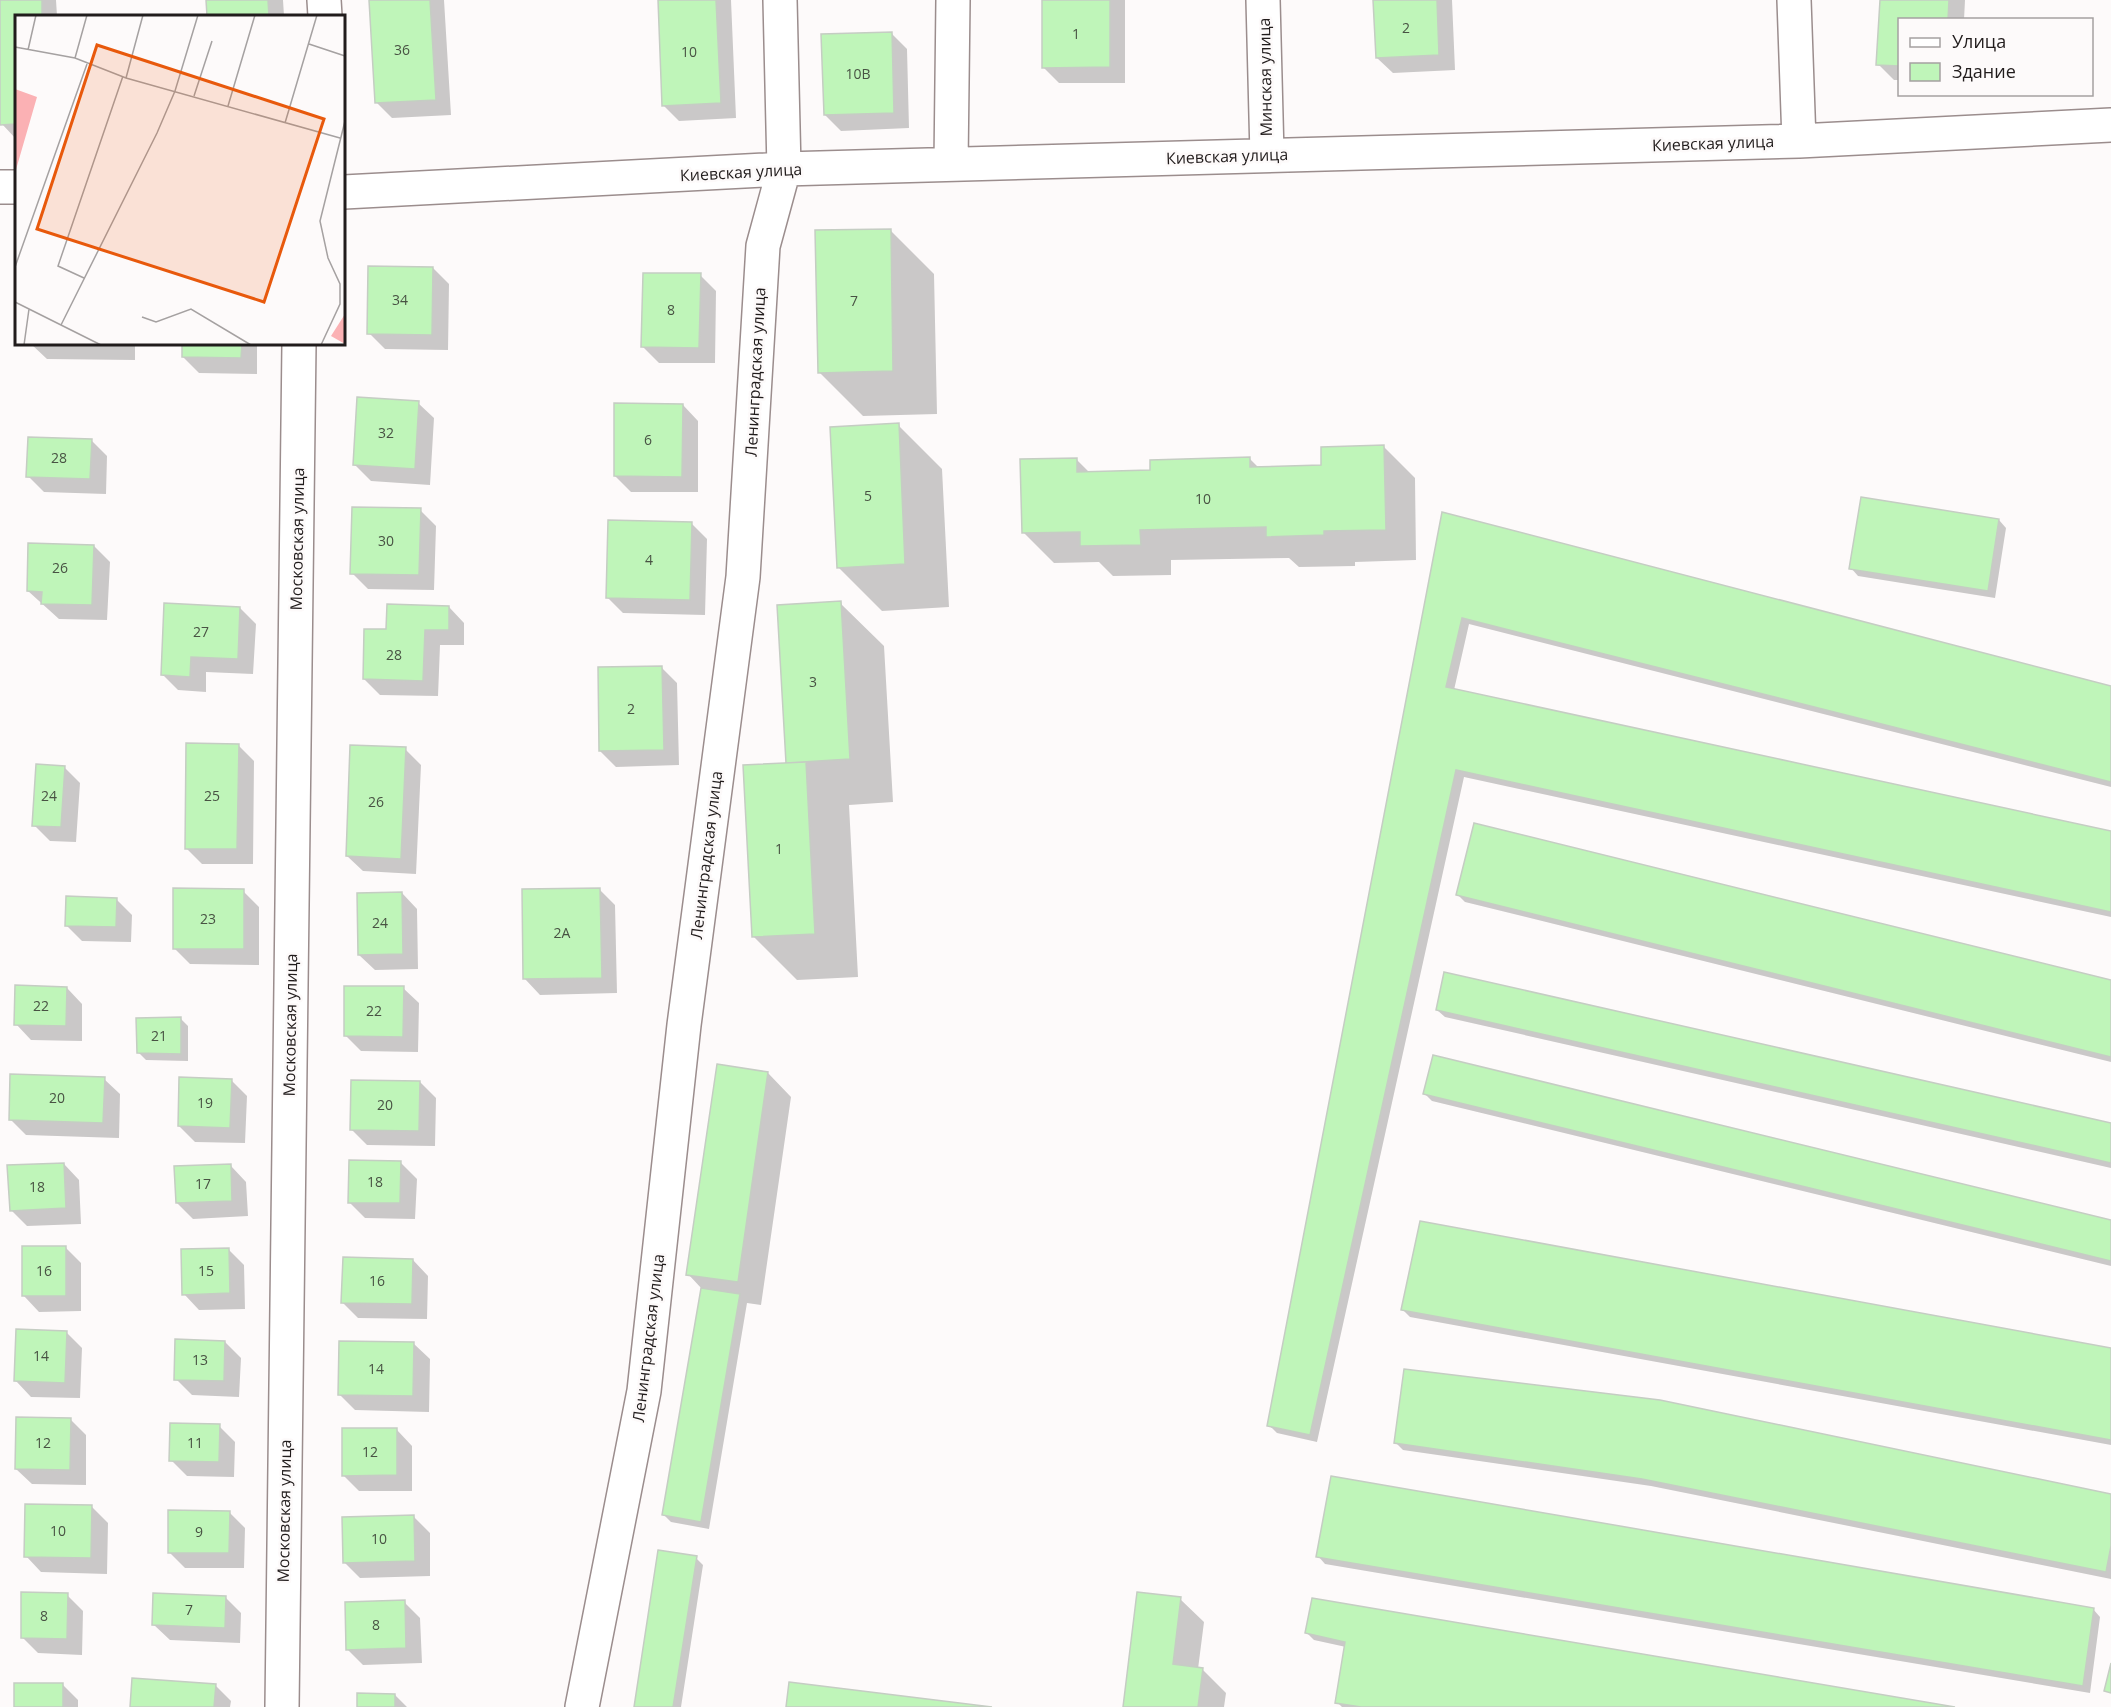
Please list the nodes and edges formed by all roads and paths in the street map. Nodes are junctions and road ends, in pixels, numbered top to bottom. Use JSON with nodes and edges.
{"nodes":[{"id":1,"x":324,"y":0,"type":"edge"},
{"id":2,"x":780,"y":0,"type":"edge"},
{"id":3,"x":953,"y":0,"type":"edge"},
{"id":4,"x":1263,"y":0,"type":"edge"},
{"id":5,"x":1794,"y":0,"type":"edge"},
{"id":6,"x":325,"y":15,"type":"edge"},
{"id":7,"x":2111,"y":125,"type":"edge"},
{"id":8,"x":1798,"y":141,"type":"junction"},
{"id":9,"x":1267,"y":155,"type":"junction"},
{"id":10,"x":951,"y":164,"type":"junction"},
{"id":11,"x":784,"y":169,"type":"junction"},
{"id":12,"x":0,"y":187,"type":"edge"},
{"id":13,"x":15,"y":188,"type":"edge"},
{"id":14,"x":345,"y":192,"type":"edge"},
{"id":15,"x":299,"y":345,"type":"edge"},
{"id":16,"x":282,"y":1707,"type":"edge"},
{"id":17,"x":582,"y":1707,"type":"edge"}],
"edges":[{"from":1,"to":6,"type":"street"},
{"from":2,"to":11,"type":"street","name":"Ленинградская улица"},
{"from":3,"to":10,"type":"street"},
{"from":4,"to":9,"type":"street","name":"Минская улица"},
{"from":5,"to":8,"type":"street"},
{"from":7,"to":8,"type":"street","name":"Киевская улица"},
{"from":8,"to":9,"type":"street","name":"Киевская улица"},
{"from":9,"to":10,"type":"street","name":"Киевская улица"},
{"from":10,"to":11,"type":"street","name":"Киевская улица"},
{"from":11,"to":14,"type":"street","name":"Киевская улица"},
{"from":11,"to":17,"type":"street","name":"Ленинградская улица"},
{"from":12,"to":13,"type":"street"},
{"from":15,"to":16,"type":"street","name":"Московская улица"}]}
